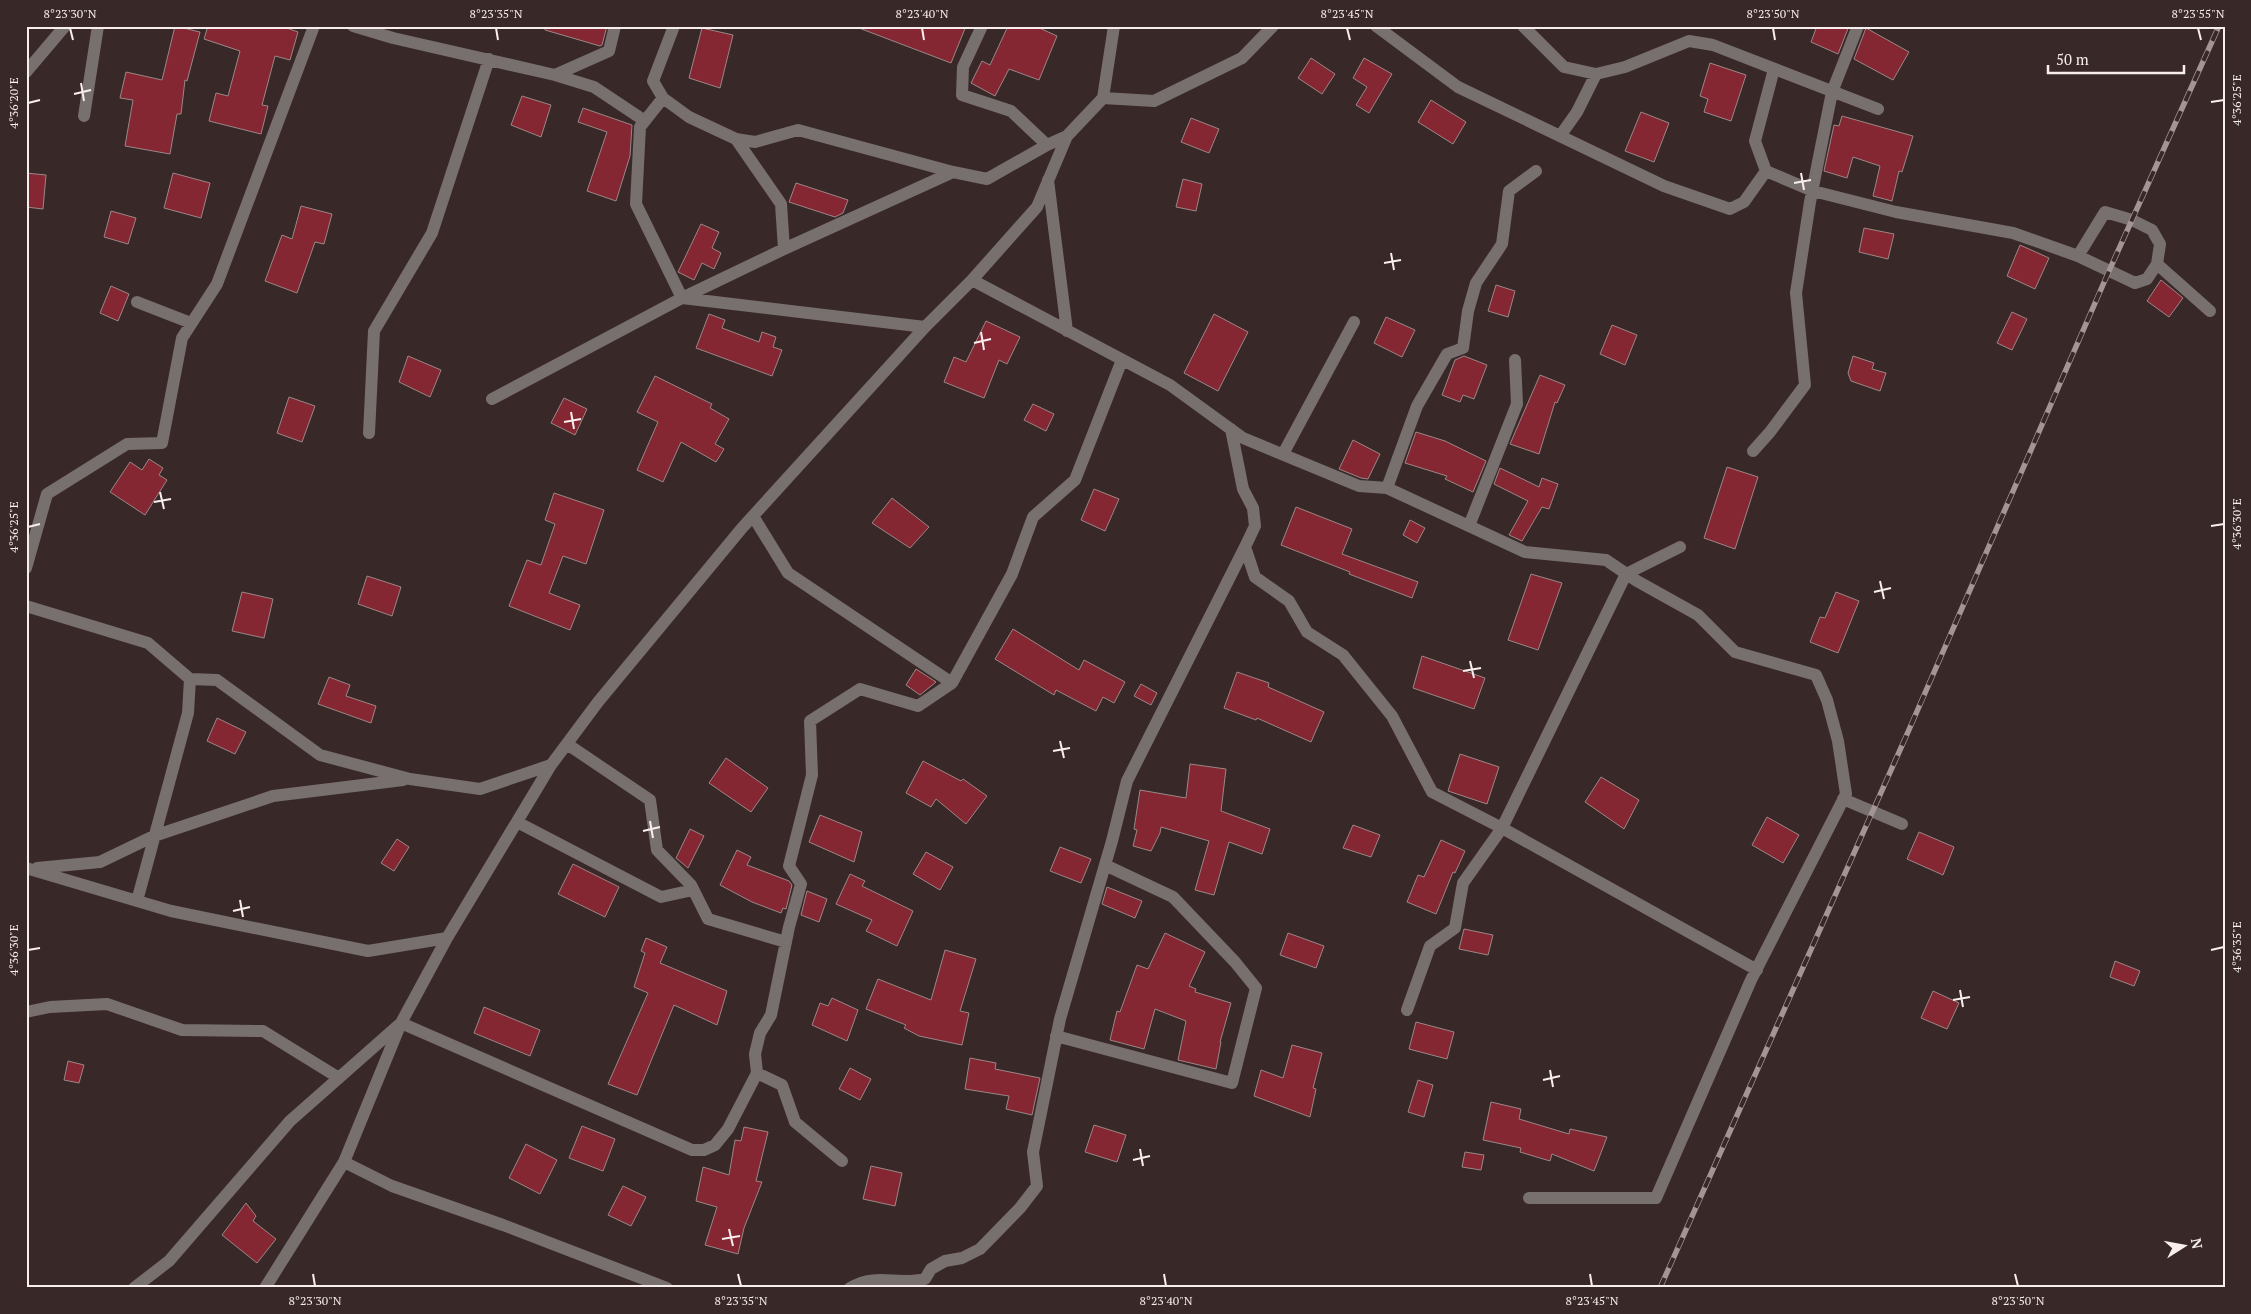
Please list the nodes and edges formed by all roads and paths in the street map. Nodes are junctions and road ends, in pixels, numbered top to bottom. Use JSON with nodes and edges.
{"nodes":[{"id":1,"x":65,"y":26,"type":"edge"},
{"id":2,"x":98,"y":26,"type":"edge"},
{"id":3,"x":314,"y":26,"type":"edge"},
{"id":4,"x":353,"y":26,"type":"edge"},
{"id":5,"x":615,"y":26,"type":"edge"},
{"id":6,"x":674,"y":26,"type":"edge"},
{"id":7,"x":982,"y":26,"type":"edge"},
{"id":8,"x":1114,"y":26,"type":"edge"},
{"id":9,"x":1273,"y":26,"type":"edge"},
{"id":10,"x":1376,"y":26,"type":"edge"},
{"id":11,"x":1524,"y":26,"type":"edge"},
{"id":12,"x":1858,"y":26,"type":"edge"},
{"id":13,"x":489,"y":59,"type":"junction"},
{"id":14,"x":1774,"y":69,"type":"junction"},
{"id":15,"x":26,"y":72,"type":"edge"},
{"id":16,"x":1596,"y":74,"type":"junction"},
{"id":17,"x":554,"y":75,"type":"junction"},
{"id":18,"x":1832,"y":92,"type":"junction"},
{"id":19,"x":662,"y":98,"type":"junction"},
{"id":20,"x":1103,"y":98,"type":"junction"},
{"id":21,"x":1878,"y":109,"type":"dead end"},
{"id":22,"x":84,"y":116,"type":"dead end"},
{"id":23,"x":644,"y":122,"type":"junction"},
{"id":24,"x":1067,"y":136,"type":"junction"},
{"id":25,"x":1560,"y":136,"type":"junction"},
{"id":26,"x":736,"y":138,"type":"junction"},
{"id":27,"x":1048,"y":145,"type":"junction"},
{"id":28,"x":1536,"y":171,"type":"dead end"},
{"id":29,"x":1766,"y":171,"type":"junction"},
{"id":30,"x":953,"y":172,"type":"junction"},
{"id":31,"x":1048,"y":177,"type":"junction"},
{"id":32,"x":1812,"y":191,"type":"junction"},
{"id":33,"x":784,"y":249,"type":"junction"},
{"id":34,"x":2078,"y":256,"type":"junction"},
{"id":35,"x":2157,"y":264,"type":"junction"},
{"id":36,"x":972,"y":280,"type":"junction"},
{"id":37,"x":682,"y":298,"type":"junction"},
{"id":38,"x":136,"y":302,"type":"dead end"},
{"id":39,"x":2210,"y":311,"type":"dead end"},
{"id":40,"x":1354,"y":322,"type":"dead end"},
{"id":41,"x":191,"y":324,"type":"junction"},
{"id":42,"x":925,"y":327,"type":"junction"},
{"id":43,"x":1067,"y":331,"type":"junction"},
{"id":44,"x":1122,"y":360,"type":"junction"},
{"id":45,"x":1515,"y":360,"type":"dead end"},
{"id":46,"x":492,"y":399,"type":"dead end"},
{"id":47,"x":1231,"y":429,"type":"junction"},
{"id":48,"x":369,"y":433,"type":"dead end"},
{"id":49,"x":1753,"y":450,"type":"dead end"},
{"id":50,"x":1283,"y":454,"type":"junction"},
{"id":51,"x":1387,"y":488,"type":"junction"},
{"id":52,"x":753,"y":516,"type":"junction"},
{"id":53,"x":1469,"y":526,"type":"junction"},
{"id":54,"x":1245,"y":547,"type":"junction"},
{"id":55,"x":1680,"y":548,"type":"dead end"},
{"id":56,"x":26,"y":568,"type":"edge"},
{"id":57,"x":1626,"y":574,"type":"junction"},
{"id":58,"x":26,"y":606,"type":"edge"},
{"id":59,"x":190,"y":679,"type":"junction"},
{"id":60,"x":952,"y":683,"type":"junction"},
{"id":61,"x":567,"y":744,"type":"junction"},
{"id":62,"x":551,"y":765,"type":"junction"},
{"id":63,"x":410,"y":779,"type":"junction"},
{"id":64,"x":1843,"y":799,"type":"junction"},
{"id":65,"x":517,"y":822,"type":"junction"},
{"id":66,"x":1902,"y":824,"type":"dead end"},
{"id":67,"x":1502,"y":828,"type":"junction"},
{"id":68,"x":154,"y":836,"type":"junction"},
{"id":69,"x":1105,"y":865,"type":"junction"},
{"id":70,"x":28,"y":869,"type":"edge"},
{"id":71,"x":693,"y":890,"type":"junction"},
{"id":72,"x":137,"y":901,"type":"junction"},
{"id":73,"x":447,"y":938,"type":"junction"},
{"id":74,"x":786,"y":942,"type":"junction"},
{"id":75,"x":1756,"y":970,"type":"junction"},
{"id":76,"x":1407,"y":1010,"type":"dead end"},
{"id":77,"x":26,"y":1012,"type":"edge"},
{"id":78,"x":401,"y":1023,"type":"junction"},
{"id":79,"x":1056,"y":1036,"type":"junction"},
{"id":80,"x":757,"y":1073,"type":"junction"},
{"id":81,"x":339,"y":1078,"type":"junction"},
{"id":82,"x":842,"y":1161,"type":"dead end"},
{"id":83,"x":344,"y":1162,"type":"junction"},
{"id":84,"x":1528,"y":1198,"type":"dead end"},
{"id":85,"x":134,"y":1288,"type":"edge"},
{"id":86,"x":265,"y":1288,"type":"edge"},
{"id":87,"x":667,"y":1288,"type":"edge"},
{"id":88,"x":850,"y":1288,"type":"edge"}],
"edges":[{"from":1,"to":15,"type":"street"},
{"from":2,"to":22,"type":"street"},
{"from":3,"to":41,"type":"street"},
{"from":4,"to":13,"type":"street"},
{"from":5,"to":17,"type":"street"},
{"from":6,"to":19,"type":"street"},
{"from":7,"to":27,"type":"street"},
{"from":8,"to":20,"type":"street"},
{"from":9,"to":20,"type":"street"},
{"from":10,"to":25,"type":"street"},
{"from":11,"to":16,"type":"street"},
{"from":12,"to":18,"type":"street"},
{"from":13,"to":17,"type":"street"},
{"from":13,"to":48,"type":"street"},
{"from":14,"to":16,"type":"street"},
{"from":14,"to":18,"type":"street"},
{"from":14,"to":29,"type":"street"},
{"from":16,"to":25,"type":"street"},
{"from":17,"to":23,"type":"street"},
{"from":18,"to":21,"type":"street"},
{"from":18,"to":32,"type":"street"},
{"from":19,"to":23,"type":"street"},
{"from":19,"to":26,"type":"street"},
{"from":20,"to":24,"type":"street"},
{"from":23,"to":37,"type":"street"},
{"from":24,"to":27,"type":"street"},
{"from":24,"to":31,"type":"street"},
{"from":25,"to":29,"type":"street"},
{"from":26,"to":30,"type":"street"},
{"from":26,"to":33,"type":"street"},
{"from":27,"to":30,"type":"street"},
{"from":28,"to":51,"type":"street"},
{"from":29,"to":32,"type":"street"},
{"from":30,"to":33,"type":"street"},
{"from":31,"to":36,"type":"street"},
{"from":31,"to":43,"type":"street"},
{"from":32,"to":34,"type":"street"},
{"from":32,"to":49,"type":"street"},
{"from":33,"to":37,"type":"street"},
{"from":34,"to":35,"type":"street"},
{"from":34,"to":35,"type":"street"},
{"from":35,"to":39,"type":"street"},
{"from":36,"to":42,"type":"street"},
{"from":36,"to":43,"type":"street"},
{"from":37,"to":42,"type":"street"},
{"from":37,"to":46,"type":"street"},
{"from":38,"to":41,"type":"street"},
{"from":40,"to":50,"type":"street"},
{"from":41,"to":56,"type":"street"},
{"from":42,"to":52,"type":"street"},
{"from":43,"to":44,"type":"street"},
{"from":44,"to":47,"type":"street"},
{"from":44,"to":60,"type":"street"},
{"from":45,"to":53,"type":"street"},
{"from":47,"to":50,"type":"street"},
{"from":47,"to":54,"type":"street"},
{"from":50,"to":51,"type":"street"},
{"from":51,"to":53,"type":"street"},
{"from":52,"to":60,"type":"street"},
{"from":52,"to":61,"type":"street"},
{"from":53,"to":57,"type":"street"},
{"from":54,"to":67,"type":"street"},
{"from":54,"to":69,"type":"street"},
{"from":55,"to":57,"type":"street"},
{"from":57,"to":64,"type":"street"},
{"from":57,"to":67,"type":"street"},
{"from":58,"to":59,"type":"street"},
{"from":59,"to":63,"type":"street"},
{"from":59,"to":68,"type":"street"},
{"from":60,"to":74,"type":"street"},
{"from":61,"to":62,"type":"street"},
{"from":61,"to":71,"type":"street"},
{"from":62,"to":63,"type":"street"},
{"from":62,"to":65,"type":"street"},
{"from":63,"to":68,"type":"street"},
{"from":64,"to":66,"type":"street"},
{"from":64,"to":75,"type":"street"},
{"from":65,"to":71,"type":"street"},
{"from":65,"to":73,"type":"street"},
{"from":67,"to":75,"type":"street"},
{"from":67,"to":76,"type":"street"},
{"from":68,"to":70,"type":"street"},
{"from":68,"to":72,"type":"street"},
{"from":69,"to":79,"type":"street"},
{"from":69,"to":79,"type":"street"},
{"from":70,"to":72,"type":"street"},
{"from":71,"to":74,"type":"street"},
{"from":72,"to":73,"type":"street"},
{"from":73,"to":78,"type":"street"},
{"from":74,"to":80,"type":"street"},
{"from":75,"to":84,"type":"street"},
{"from":77,"to":81,"type":"street"},
{"from":78,"to":80,"type":"street"},
{"from":78,"to":81,"type":"street"},
{"from":78,"to":83,"type":"street"},
{"from":79,"to":88,"type":"street"},
{"from":80,"to":82,"type":"street"},
{"from":81,"to":85,"type":"street"},
{"from":83,"to":86,"type":"street"},
{"from":83,"to":87,"type":"street"}]}
